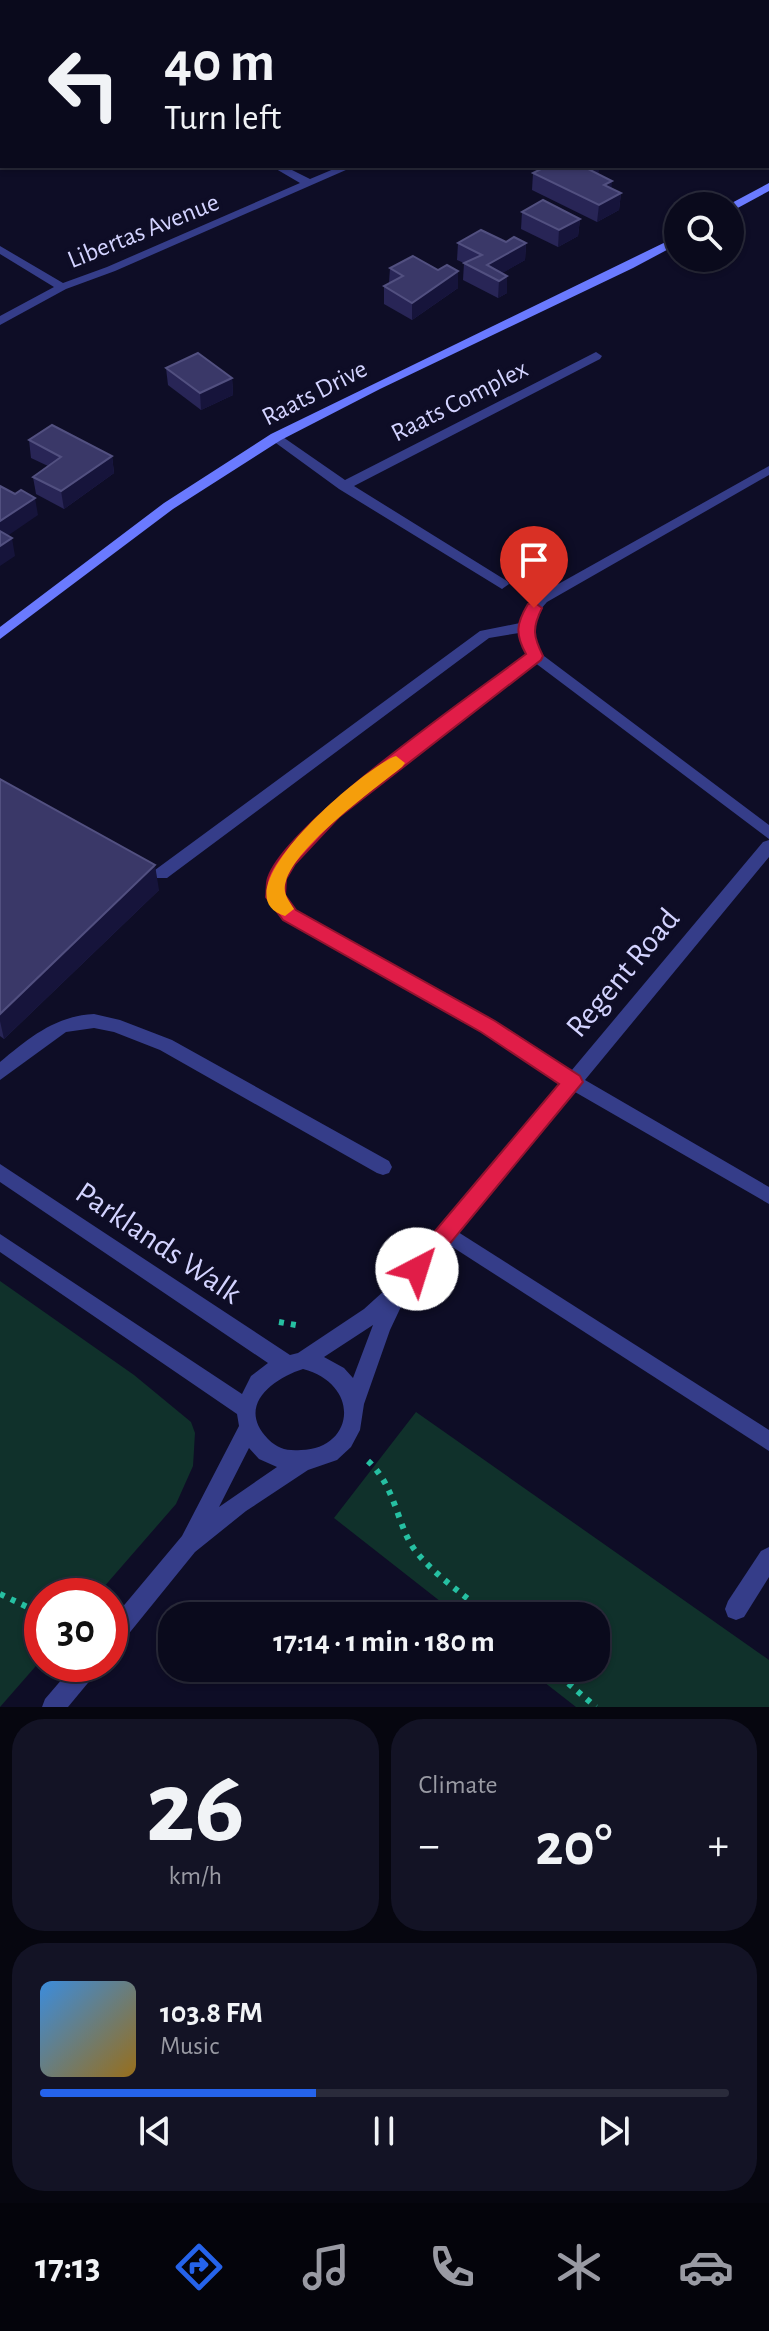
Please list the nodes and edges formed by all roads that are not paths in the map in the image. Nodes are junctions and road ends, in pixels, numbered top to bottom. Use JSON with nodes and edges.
{"nodes":[{"id":1,"x":280,"y":168,"type":"edge"},
{"id":2,"x":346,"y":168,"type":"edge"},
{"id":3,"x":310,"y":184,"type":"junction"},
{"id":4,"x":769,"y":186,"type":"edge"},
{"id":5,"x":744,"y":200,"type":"edge"},
{"id":6,"x":664,"y":246,"type":"edge"},
{"id":7,"x":0,"y":249,"type":"edge"},
{"id":8,"x":62,"y":287,"type":"junction"},
{"id":9,"x":0,"y":321,"type":"edge"},
{"id":10,"x":596,"y":356,"type":"dead end"},
{"id":11,"x":275,"y":438,"type":"junction"},
{"id":12,"x":769,"y":470,"type":"edge"},
{"id":13,"x":344,"y":486,"type":"junction"},
{"id":14,"x":502,"y":584,"type":"dead end"},
{"id":15,"x":525,"y":627,"type":"junction"},
{"id":16,"x":0,"y":634,"type":"edge"},
{"id":17,"x":535,"y":656,"type":"junction"},
{"id":18,"x":769,"y":833,"type":"edge"},
{"id":19,"x":769,"y":846,"type":"edge"},
{"id":20,"x":161,"y":874,"type":"dead end"},
{"id":21,"x":0,"y":1073,"type":"edge"},
{"id":22,"x":573,"y":1082,"type":"junction"},
{"id":23,"x":383,"y":1167,"type":"dead end"},
{"id":24,"x":0,"y":1172,"type":"edge"},
{"id":25,"x":769,"y":1196,"type":"edge"},
{"id":26,"x":447,"y":1233,"type":"junction"},
{"id":27,"x":0,"y":1242,"type":"edge"},
{"id":28,"x":402,"y":1287,"type":"junction"},
{"id":29,"x":294,"y":1362,"type":"junction"},
{"id":30,"x":354,"y":1403,"type":"junction"},
{"id":31,"x":247,"y":1418,"type":"junction"},
{"id":32,"x":769,"y":1441,"type":"edge"},
{"id":33,"x":302,"y":1462,"type":"junction"},
{"id":34,"x":188,"y":1545,"type":"junction"},
{"id":35,"x":769,"y":1558,"type":"edge"},
{"id":36,"x":736,"y":1609,"type":"dead end"},
{"id":37,"x":128,"y":1617,"type":"edge"},
{"id":38,"x":74,"y":1682,"type":"edge"},
{"id":39,"x":53,"y":1707,"type":"edge"}],
"edges":[{"from":1,"to":3,"type":"street"},
{"from":2,"to":3,"type":"street","name":"Libertas Avenue"},
{"from":3,"to":8,"type":"street","name":"Libertas Avenue"},
{"from":4,"to":5,"type":"street"},
{"from":6,"to":11,"type":"street","name":"Raats Drive"},
{"from":7,"to":8,"type":"street"},
{"from":8,"to":9,"type":"street","name":"Libertas Avenue"},
{"from":10,"to":13,"type":"street","name":"Raats Complex"},
{"from":11,"to":13,"type":"street"},
{"from":11,"to":16,"type":"street","name":"Raats Drive"},
{"from":12,"to":15,"type":"street"},
{"from":13,"to":14,"type":"street"},
{"from":15,"to":17,"type":"street"},
{"from":15,"to":20,"type":"street"},
{"from":17,"to":18,"type":"street"},
{"from":17,"to":22,"type":"street"},
{"from":19,"to":22,"type":"street","name":"Regent Road"},
{"from":21,"to":23,"type":"street"},
{"from":22,"to":25,"type":"street"},
{"from":22,"to":26,"type":"street","name":"Regent Road"},
{"from":24,"to":29,"type":"street","name":"Parklands Walk"},
{"from":26,"to":28,"type":"street","name":"Regent Road"},
{"from":26,"to":32,"type":"street"},
{"from":27,"to":31,"type":"street"},
{"from":28,"to":29,"type":"street","name":"Regent Road"},
{"from":28,"to":30,"type":"street","name":"Regent Road"},
{"from":29,"to":30,"type":"street"},
{"from":29,"to":31,"type":"street"},
{"from":30,"to":33,"type":"street"},
{"from":31,"to":33,"type":"street"},
{"from":31,"to":34,"type":"street"},
{"from":33,"to":34,"type":"street"},
{"from":34,"to":37,"type":"street"},
{"from":35,"to":36,"type":"street"},
{"from":38,"to":39,"type":"street"}]}
